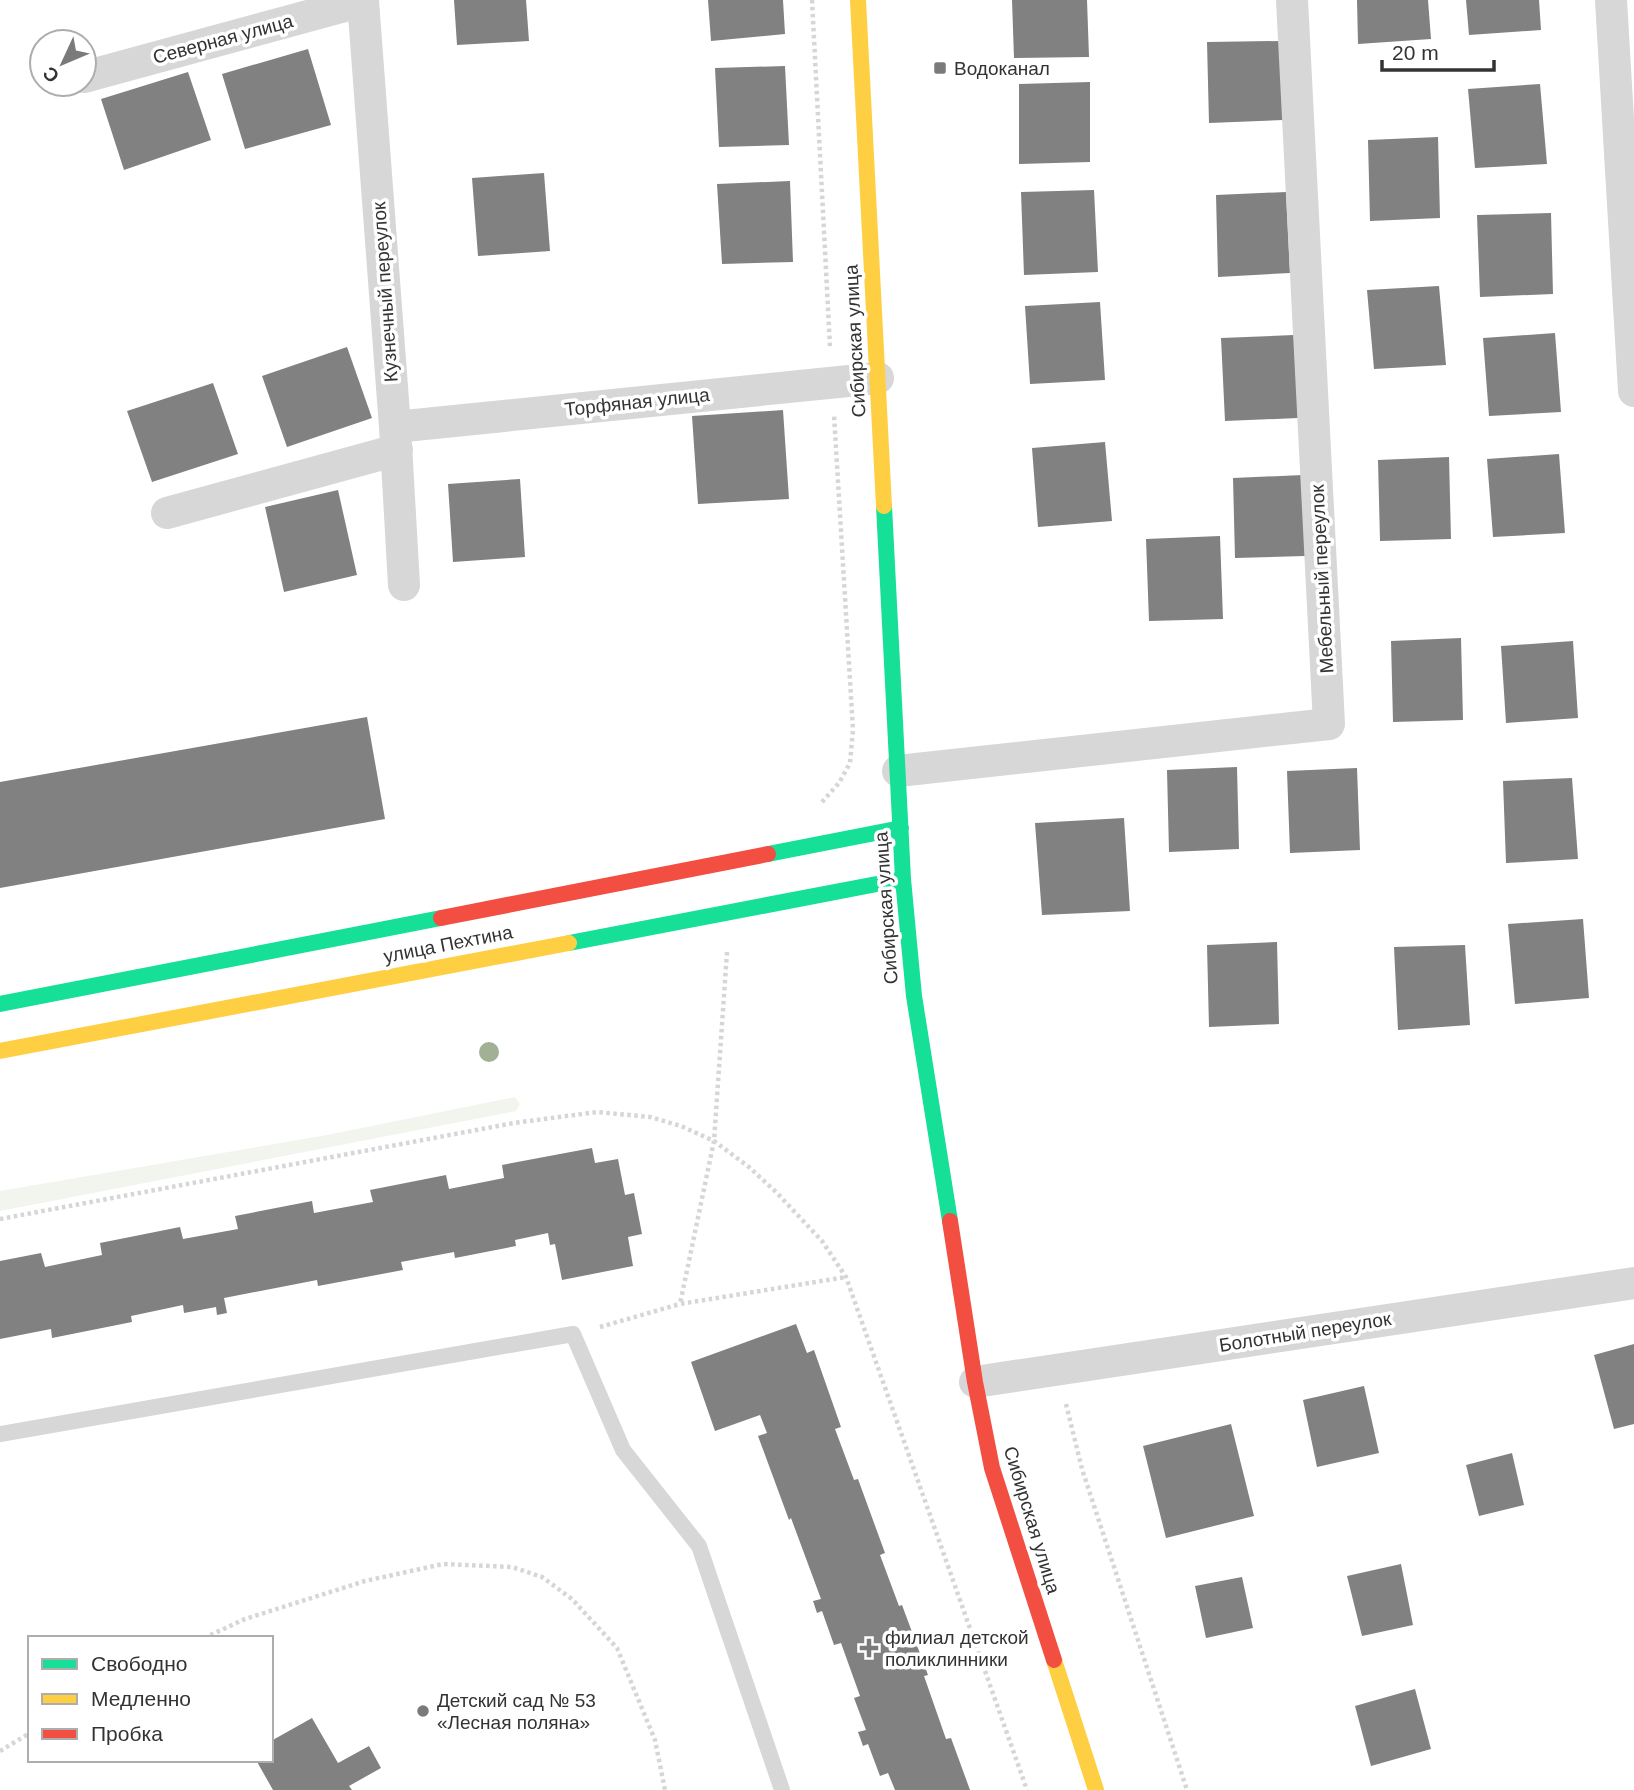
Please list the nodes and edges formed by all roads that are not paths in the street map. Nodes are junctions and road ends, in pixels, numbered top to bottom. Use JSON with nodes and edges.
{"nodes":[{"id":1,"x":858,"y":0,"type":"edge"},
{"id":2,"x":1292,"y":0,"type":"edge"},
{"id":3,"x":1611,"y":0,"type":"edge"},
{"id":4,"x":363,"y":1,"type":"edge"},
{"id":5,"x":98,"y":73,"type":"edge"},
{"id":6,"x":878,"y":378,"type":"junction"},
{"id":7,"x":1634,"y":391,"type":"edge"},
{"id":8,"x":396,"y":438,"type":"junction"},
{"id":9,"x":167,"y":513,"type":"dead end"},
{"id":10,"x":404,"y":584,"type":"dead end"},
{"id":11,"x":898,"y":771,"type":"junction"},
{"id":12,"x":901,"y":828,"type":"junction"},
{"id":13,"x":903,"y":879,"type":"junction"},
{"id":14,"x":0,"y":1004,"type":"edge"},
{"id":15,"x":0,"y":1051,"type":"edge"},
{"id":16,"x":1634,"y":1283,"type":"edge"},
{"id":17,"x":975,"y":1382,"type":"junction"},
{"id":18,"x":0,"y":1434,"type":"edge"},
{"id":19,"x":782,"y":1790,"type":"edge"},
{"id":20,"x":1096,"y":1790,"type":"edge"}],
"edges":[{"from":1,"to":6,"type":"street","name":"Сибирская улица"},
{"from":2,"to":11,"type":"street","name":"Мебельный переулок"},
{"from":3,"to":7,"type":"street"},
{"from":4,"to":5,"type":"street","name":"Северная улица"},
{"from":4,"to":8,"type":"street","name":"Кузнечный переулок"},
{"from":6,"to":8,"type":"street","name":"Торфяная улица"},
{"from":6,"to":11,"type":"street","name":"Сибирская улица"},
{"from":8,"to":9,"type":"street","name":"Торфяная улица"},
{"from":8,"to":10,"type":"street","name":"Кузнечный переулок"},
{"from":11,"to":12,"type":"street","name":"Сибирская улица"},
{"from":12,"to":13,"type":"street","name":"Сибирская улица"},
{"from":12,"to":14,"type":"street","name":"улица Пехтина"},
{"from":13,"to":15,"type":"street","name":"улица Пехтина"},
{"from":13,"to":17,"type":"street","name":"Сибирская улица"},
{"from":16,"to":17,"type":"street","name":"Болотный переулок"},
{"from":17,"to":20,"type":"street","name":"Сибирская улица"},
{"from":18,"to":19,"type":"lane"}]}
